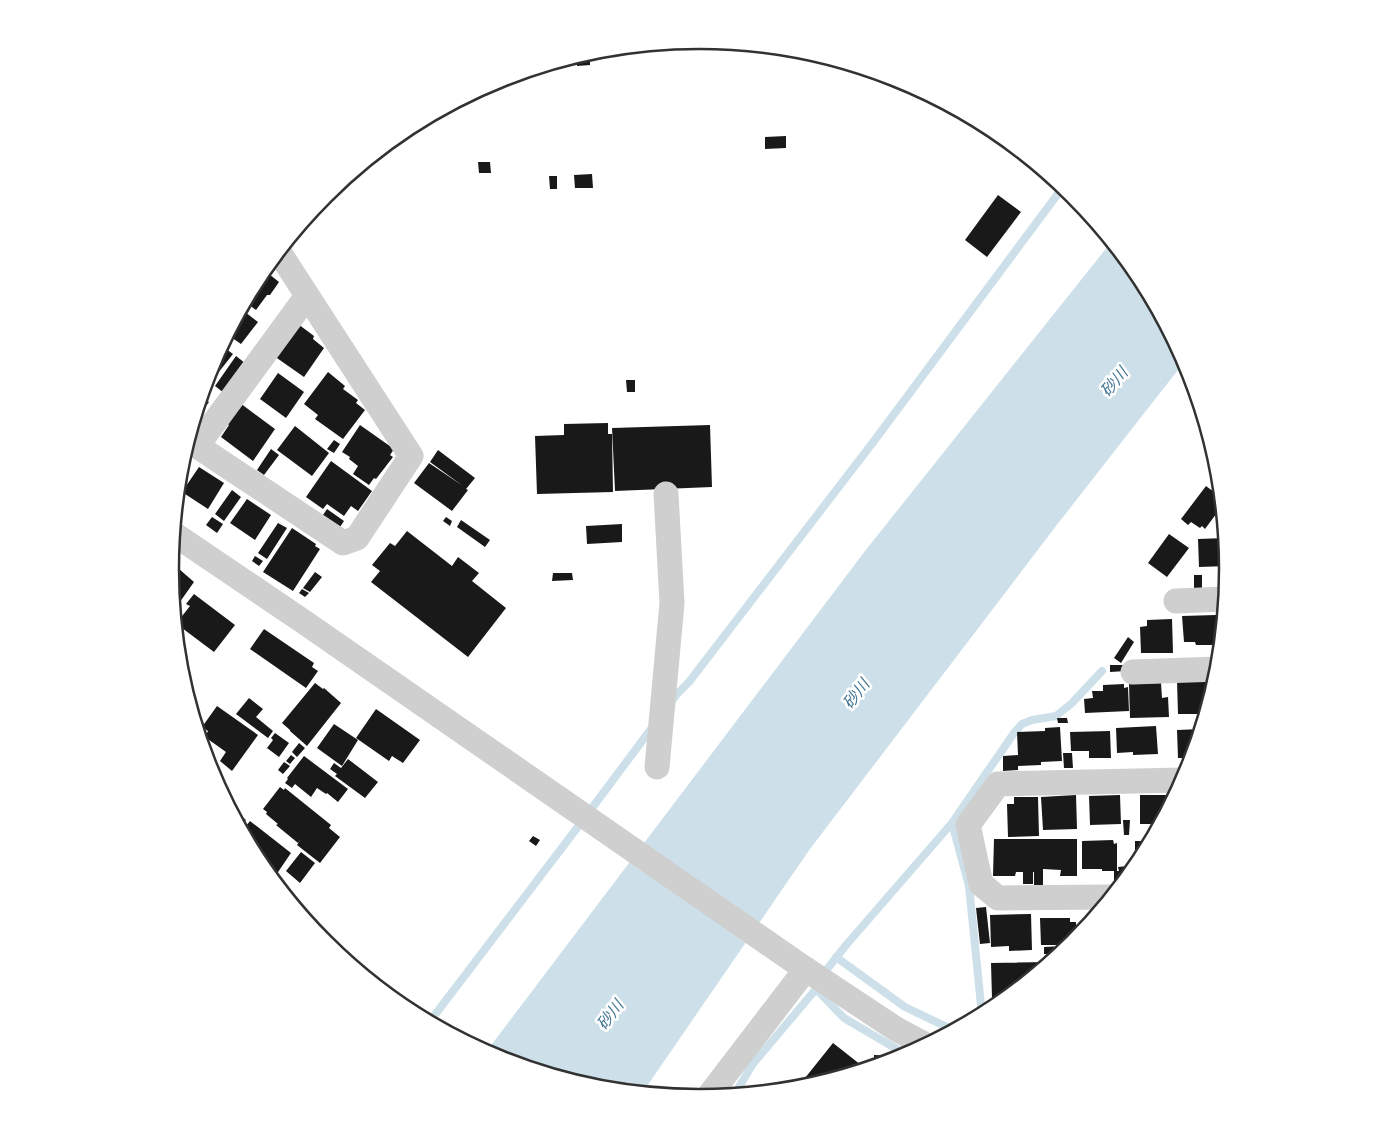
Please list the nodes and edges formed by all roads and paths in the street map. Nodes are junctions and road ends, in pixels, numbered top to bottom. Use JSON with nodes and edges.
{"nodes":[{"id":1,"x":283,"y":258,"type":"edge"},
{"id":2,"x":307,"y":296,"type":"junction"},
{"id":3,"x":196,"y":438,"type":"edge"},
{"id":4,"x":194,"y":445,"type":"edge"},
{"id":5,"x":666,"y":494,"type":"dead end"},
{"id":6,"x":180,"y":538,"type":"edge"},
{"id":7,"x":1219,"y":599,"type":"edge"},
{"id":8,"x":1176,"y":601,"type":"dead end"},
{"id":9,"x":1210,"y":669,"type":"edge"},
{"id":10,"x":1133,"y":672,"type":"dead end"},
{"id":11,"x":657,"y":766,"type":"dead end"},
{"id":12,"x":1174,"y":780,"type":"edge"},
{"id":13,"x":1103,"y":897,"type":"edge"},
{"id":14,"x":802,"y":966,"type":"junction"},
{"id":15,"x":919,"y":1041,"type":"edge"},
{"id":16,"x":714,"y":1089,"type":"edge"}],
"edges":[{"from":1,"to":2,"type":"street"},
{"from":2,"to":3,"type":"street"},
{"from":2,"to":4,"type":"street"},
{"from":5,"to":11,"type":"street"},
{"from":6,"to":14,"type":"street"},
{"from":7,"to":8,"type":"street"},
{"from":9,"to":10,"type":"street"},
{"from":12,"to":13,"type":"street"},
{"from":14,"to":15,"type":"street"},
{"from":14,"to":16,"type":"street"}]}
